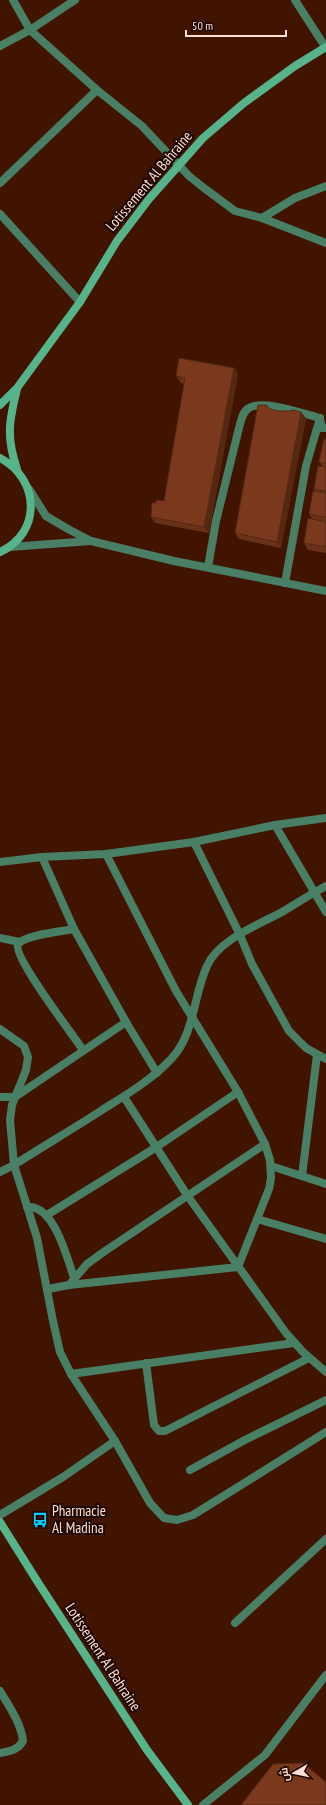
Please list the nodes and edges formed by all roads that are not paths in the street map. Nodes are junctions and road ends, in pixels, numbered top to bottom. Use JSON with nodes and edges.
{"nodes":[{"id":1,"x":13,"y":0,"type":"edge"},
{"id":2,"x":75,"y":0,"type":"edge"},
{"id":3,"x":295,"y":0,"type":"edge"},
{"id":4,"x":30,"y":30,"type":"junction"},
{"id":5,"x":0,"y":46,"type":"edge"},
{"id":6,"x":326,"y":47,"type":"edge"},
{"id":7,"x":97,"y":90,"type":"junction"},
{"id":8,"x":180,"y":166,"type":"junction"},
{"id":9,"x":0,"y":182,"type":"edge"},
{"id":10,"x":326,"y":186,"type":"edge"},
{"id":11,"x":0,"y":214,"type":"edge"},
{"id":12,"x":262,"y":218,"type":"junction"},
{"id":13,"x":326,"y":243,"type":"edge"},
{"id":14,"x":80,"y":302,"type":"junction"},
{"id":15,"x":17,"y":388,"type":"junction"},
{"id":16,"x":0,"y":405,"type":"edge"},
{"id":17,"x":320,"y":418,"type":"junction"},
{"id":18,"x":326,"y":428,"type":"edge"},
{"id":19,"x":0,"y":458,"type":"edge"},
{"id":20,"x":18,"y":471,"type":"junction"},
{"id":21,"x":28,"y":489,"type":"junction"},
{"id":22,"x":92,"y":541,"type":"junction"},
{"id":23,"x":10,"y":547,"type":"junction"},
{"id":24,"x":0,"y":552,"type":"edge"},
{"id":25,"x":208,"y":567,"type":"junction"},
{"id":26,"x":285,"y":583,"type":"junction"},
{"id":27,"x":326,"y":591,"type":"edge"},
{"id":28,"x":326,"y":818,"type":"edge"},
{"id":29,"x":275,"y":825,"type":"junction"},
{"id":30,"x":194,"y":842,"type":"junction"},
{"id":31,"x":106,"y":854,"type":"junction"},
{"id":32,"x":42,"y":857,"type":"junction"},
{"id":33,"x":0,"y":862,"type":"edge"},
{"id":34,"x":326,"y":886,"type":"edge"},
{"id":35,"x":314,"y":892,"type":"junction"},
{"id":36,"x":326,"y":912,"type":"edge"},
{"id":37,"x":74,"y":929,"type":"junction"},
{"id":38,"x":240,"y":935,"type":"junction"},
{"id":39,"x":0,"y":938,"type":"edge"},
{"id":40,"x":20,"y":942,"type":"junction"},
{"id":41,"x":192,"y":1015,"type":"junction"},
{"id":42,"x":126,"y":1022,"type":"junction"},
{"id":43,"x":0,"y":1029,"type":"edge"},
{"id":44,"x":84,"y":1050,"type":"junction"},
{"id":45,"x":317,"y":1055,"type":"junction"},
{"id":46,"x":326,"y":1059,"type":"edge"},
{"id":47,"x":157,"y":1073,"type":"junction"},
{"id":48,"x":238,"y":1092,"type":"junction"},
{"id":49,"x":0,"y":1097,"type":"edge"},
{"id":50,"x":15,"y":1097,"type":"junction"},
{"id":51,"x":124,"y":1097,"type":"junction"},
{"id":52,"x":265,"y":1144,"type":"junction"},
{"id":53,"x":155,"y":1148,"type":"junction"},
{"id":54,"x":14,"y":1165,"type":"junction"},
{"id":55,"x":271,"y":1166,"type":"junction"},
{"id":56,"x":0,"y":1172,"type":"edge"},
{"id":57,"x":302,"y":1176,"type":"junction"},
{"id":58,"x":326,"y":1184,"type":"edge"},
{"id":59,"x":187,"y":1195,"type":"junction"},
{"id":60,"x":27,"y":1207,"type":"junction"},
{"id":61,"x":47,"y":1215,"type":"junction"},
{"id":62,"x":257,"y":1219,"type":"junction"},
{"id":63,"x":326,"y":1239,"type":"edge"},
{"id":64,"x":238,"y":1267,"type":"junction"},
{"id":65,"x":71,"y":1281,"type":"junction"},
{"id":66,"x":48,"y":1289,"type":"junction"},
{"id":67,"x":294,"y":1343,"type":"junction"},
{"id":68,"x":309,"y":1358,"type":"junction"},
{"id":69,"x":146,"y":1363,"type":"junction"},
{"id":70,"x":326,"y":1372,"type":"edge"},
{"id":71,"x":71,"y":1374,"type":"junction"},
{"id":72,"x":326,"y":1400,"type":"edge"},
{"id":73,"x":326,"y":1432,"type":"edge"},
{"id":74,"x":115,"y":1441,"type":"junction"},
{"id":75,"x":190,"y":1470,"type":"dead end"},
{"id":76,"x":0,"y":1515,"type":"edge"},
{"id":77,"x":0,"y":1522,"type":"edge"},
{"id":78,"x":326,"y":1539,"type":"edge"},
{"id":79,"x":235,"y":1623,"type":"dead end"},
{"id":80,"x":326,"y":1675,"type":"edge"},
{"id":81,"x":0,"y":1691,"type":"edge"},
{"id":82,"x":0,"y":1753,"type":"edge"},
{"id":83,"x":188,"y":1805,"type":"edge"},
{"id":84,"x":203,"y":1805,"type":"edge"}],
"edges":[{"from":1,"to":4,"type":"street"},
{"from":2,"to":4,"type":"street"},
{"from":3,"to":6,"type":"street"},
{"from":4,"to":5,"type":"street"},
{"from":4,"to":7,"type":"street"},
{"from":6,"to":8,"type":"street","name":"Lotissement Al Bahraine"},
{"from":7,"to":8,"type":"street"},
{"from":7,"to":9,"type":"street"},
{"from":8,"to":12,"type":"street"},
{"from":8,"to":14,"type":"street","name":"Lotissement Al Bahraine"},
{"from":10,"to":12,"type":"street"},
{"from":11,"to":14,"type":"street"},
{"from":12,"to":13,"type":"street"},
{"from":14,"to":15,"type":"street","name":"Lotissement Al Bahraine"},
{"from":15,"to":16,"type":"street","name":"Lotissement Al Bahraine"},
{"from":15,"to":20,"type":"street","name":"Lotissement Al Bahraine"},
{"from":17,"to":18,"type":"street"},
{"from":17,"to":25,"type":"street"},
{"from":17,"to":26,"type":"street"},
{"from":19,"to":20,"type":"street"},
{"from":20,"to":21,"type":"street"},
{"from":21,"to":22,"type":"street"},
{"from":21,"to":23,"type":"street"},
{"from":22,"to":23,"type":"street"},
{"from":22,"to":25,"type":"street"},
{"from":23,"to":24,"type":"street"},
{"from":25,"to":26,"type":"street"},
{"from":26,"to":27,"type":"street"},
{"from":28,"to":29,"type":"street"},
{"from":29,"to":30,"type":"street"},
{"from":29,"to":35,"type":"street"},
{"from":30,"to":31,"type":"street"},
{"from":30,"to":38,"type":"street"},
{"from":31,"to":32,"type":"street"},
{"from":31,"to":41,"type":"street"},
{"from":32,"to":33,"type":"street"},
{"from":32,"to":37,"type":"street"},
{"from":34,"to":35,"type":"street"},
{"from":35,"to":36,"type":"street"},
{"from":35,"to":38,"type":"street"},
{"from":37,"to":40,"type":"street"},
{"from":37,"to":42,"type":"street"},
{"from":38,"to":41,"type":"street"},
{"from":38,"to":45,"type":"street"},
{"from":39,"to":40,"type":"street"},
{"from":40,"to":44,"type":"street"},
{"from":41,"to":47,"type":"street"},
{"from":41,"to":48,"type":"street"},
{"from":42,"to":44,"type":"street"},
{"from":42,"to":47,"type":"street"},
{"from":43,"to":50,"type":"street"},
{"from":44,"to":50,"type":"street"},
{"from":45,"to":46,"type":"street"},
{"from":45,"to":57,"type":"street"},
{"from":47,"to":51,"type":"street"},
{"from":48,"to":52,"type":"street"},
{"from":48,"to":53,"type":"street"},
{"from":49,"to":50,"type":"street"},
{"from":50,"to":54,"type":"street"},
{"from":51,"to":53,"type":"street"},
{"from":51,"to":54,"type":"street"},
{"from":52,"to":55,"type":"street"},
{"from":52,"to":59,"type":"street"},
{"from":53,"to":59,"type":"street"},
{"from":53,"to":61,"type":"street"},
{"from":54,"to":56,"type":"street"},
{"from":54,"to":60,"type":"street"},
{"from":55,"to":57,"type":"street"},
{"from":55,"to":62,"type":"street"},
{"from":57,"to":58,"type":"street"},
{"from":59,"to":64,"type":"street"},
{"from":59,"to":65,"type":"street"},
{"from":60,"to":61,"type":"street"},
{"from":60,"to":66,"type":"street"},
{"from":61,"to":65,"type":"street"},
{"from":62,"to":63,"type":"street"},
{"from":62,"to":64,"type":"street"},
{"from":64,"to":65,"type":"street"},
{"from":64,"to":67,"type":"street"},
{"from":65,"to":66,"type":"street"},
{"from":66,"to":71,"type":"street"},
{"from":67,"to":68,"type":"street"},
{"from":67,"to":69,"type":"street"},
{"from":68,"to":69,"type":"street"},
{"from":68,"to":70,"type":"street"},
{"from":69,"to":71,"type":"street"},
{"from":71,"to":74,"type":"street"},
{"from":72,"to":75,"type":"street"},
{"from":73,"to":74,"type":"street"},
{"from":74,"to":76,"type":"street"},
{"from":77,"to":83,"type":"street","name":"Lotissement Al Bahraine"},
{"from":78,"to":79,"type":"street"},
{"from":80,"to":84,"type":"street"},
{"from":81,"to":82,"type":"street"}]}
